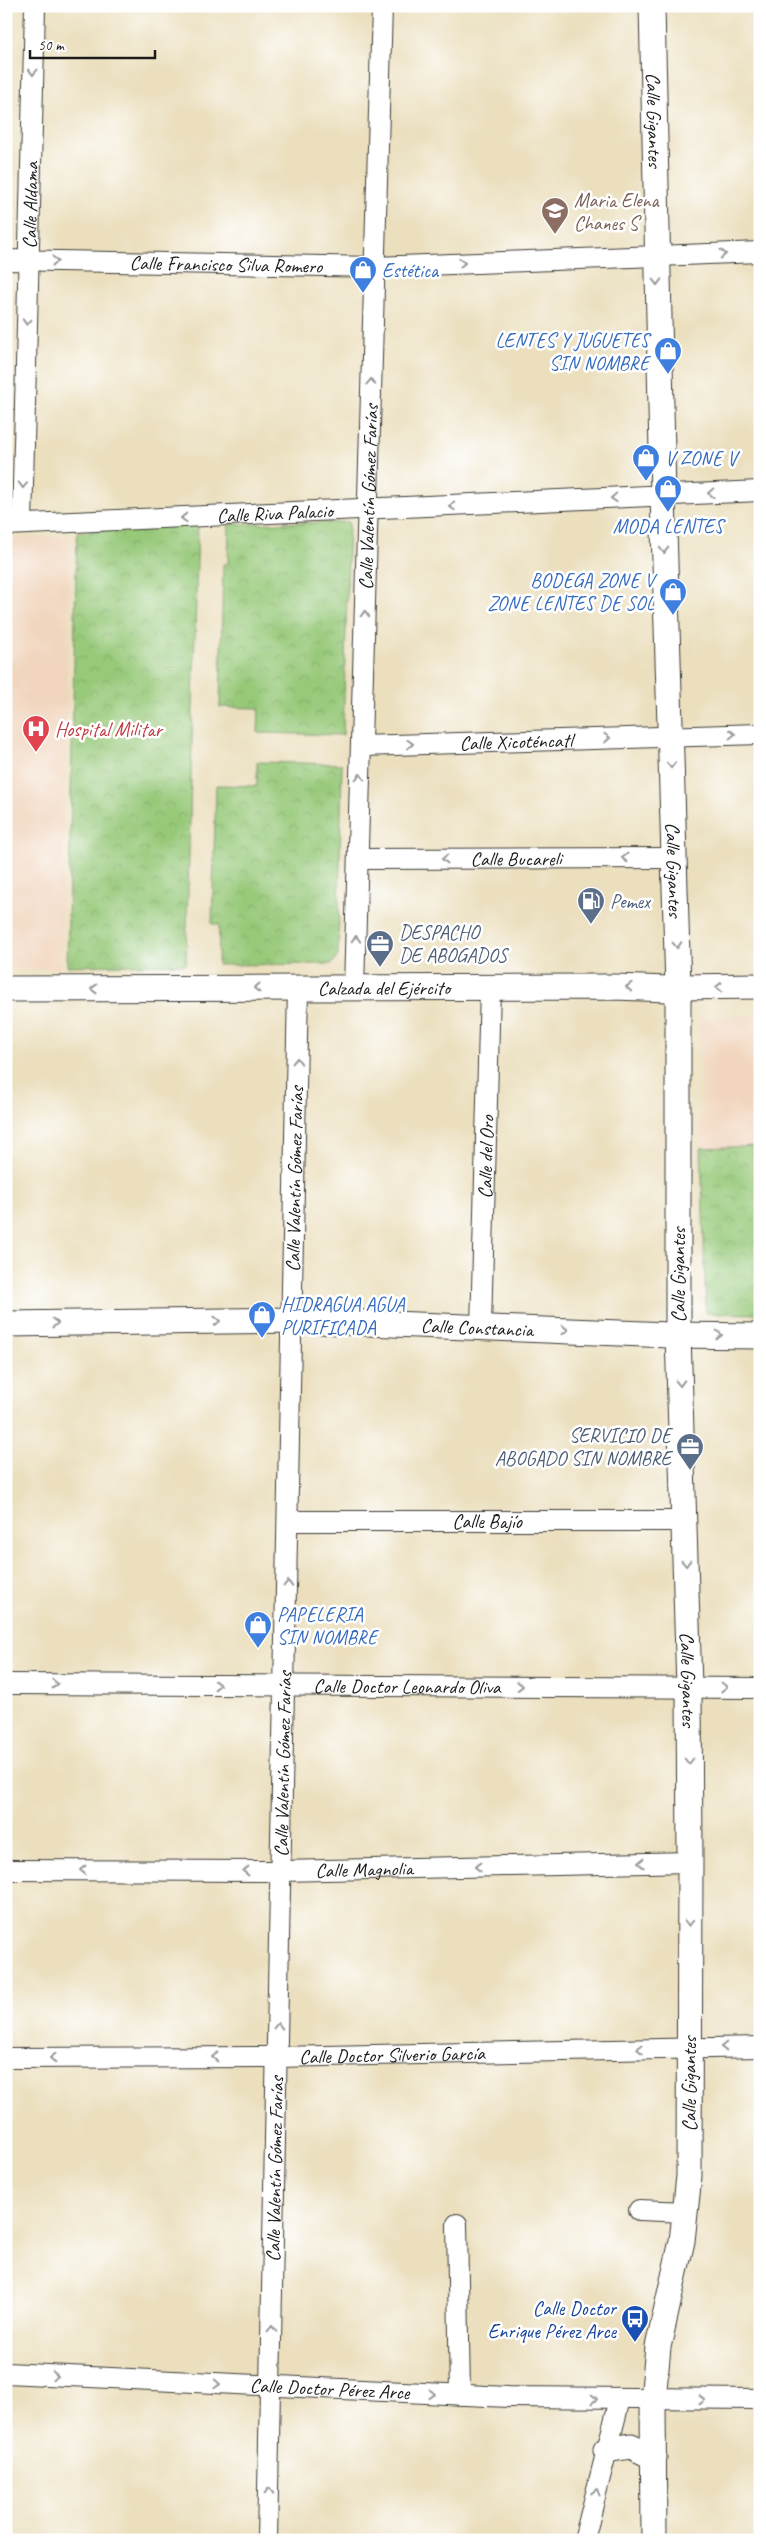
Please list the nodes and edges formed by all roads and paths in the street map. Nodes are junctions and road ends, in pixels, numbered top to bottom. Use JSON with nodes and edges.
{"nodes":[{"id":1,"x":34,"y":6,"type":"edge"},
{"id":2,"x":382,"y":6,"type":"edge"},
{"id":3,"x":652,"y":6,"type":"edge"},
{"id":4,"x":760,"y":252,"type":"edge"},
{"id":5,"x":657,"y":256,"type":"junction"},
{"id":6,"x":6,"y":260,"type":"edge"},
{"id":7,"x":29,"y":260,"type":"junction"},
{"id":8,"x":375,"y":266,"type":"junction"},
{"id":9,"x":760,"y":491,"type":"edge"},
{"id":10,"x":663,"y":496,"type":"junction"},
{"id":11,"x":367,"y":510,"type":"junction"},
{"id":12,"x":14,"y":525,"type":"edge"},
{"id":13,"x":760,"y":734,"type":"edge"},
{"id":14,"x":670,"y":736,"type":"junction"},
{"id":15,"x":361,"y":746,"type":"junction"},
{"id":16,"x":674,"y":858,"type":"junction"},
{"id":17,"x":358,"y":859,"type":"junction"},
{"id":18,"x":760,"y":986,"type":"edge"},
{"id":19,"x":678,"y":987,"type":"junction"},
{"id":20,"x":298,"y":988,"type":"junction"},
{"id":21,"x":354,"y":988,"type":"junction"},
{"id":22,"x":490,"y":988,"type":"junction"},
{"id":23,"x":6,"y":989,"type":"edge"},
{"id":24,"x":293,"y":1320,"type":"junction"},
{"id":25,"x":6,"y":1324,"type":"edge"},
{"id":26,"x":481,"y":1327,"type":"junction"},
{"id":27,"x":678,"y":1335,"type":"junction"},
{"id":28,"x":760,"y":1336,"type":"edge"},
{"id":29,"x":289,"y":1520,"type":"junction"},
{"id":30,"x":684,"y":1521,"type":"junction"},
{"id":31,"x":6,"y":1684,"type":"edge"},
{"id":32,"x":286,"y":1685,"type":"junction"},
{"id":33,"x":689,"y":1687,"type":"junction"},
{"id":34,"x":760,"y":1688,"type":"edge"},
{"id":35,"x":690,"y":1862,"type":"junction"},
{"id":36,"x":6,"y":1870,"type":"edge"},
{"id":37,"x":281,"y":1871,"type":"junction"},
{"id":38,"x":760,"y":2047,"type":"edge"},
{"id":39,"x":689,"y":2048,"type":"junction"},
{"id":40,"x":277,"y":2057,"type":"junction"},
{"id":41,"x":6,"y":2058,"type":"edge"},
{"id":42,"x":639,"y":2210,"type":"dead end"},
{"id":43,"x":686,"y":2212,"type":"junction"},
{"id":44,"x":457,"y":2224,"type":"dead end"},
{"id":45,"x":6,"y":2373,"type":"edge"},
{"id":46,"x":272,"y":2386,"type":"junction"},
{"id":47,"x":460,"y":2395,"type":"junction"},
{"id":48,"x":620,"y":2399,"type":"junction"},
{"id":49,"x":760,"y":2399,"type":"edge"},
{"id":50,"x":653,"y":2400,"type":"junction"},
{"id":51,"x":606,"y":2450,"type":"junction"},
{"id":52,"x":654,"y":2457,"type":"junction"},
{"id":53,"x":267,"y":2540,"type":"edge"},
{"id":54,"x":584,"y":2540,"type":"edge"},
{"id":55,"x":654,"y":2540,"type":"edge"}],
"edges":[{"from":1,"to":7,"type":"street","name":"Calle Aldama","one_way":true},
{"from":2,"to":8,"type":"street","name":"Calle Valentín Gómez Farías"},
{"from":3,"to":5,"type":"main road","name":"Calle Gigantes"},
{"from":5,"to":4,"type":"street","name":"Calle Francisco Silva Romero","one_way":true},
{"from":8,"to":5,"type":"street","name":"Calle Francisco Silva Romero","one_way":true},
{"from":5,"to":10,"type":"main road","name":"Calle Gigantes","one_way":true},
{"from":6,"to":7,"type":"street","name":"Calle Francisco Silva Romero"},
{"from":7,"to":8,"type":"street","name":"Calle Francisco Silva Romero","one_way":true},
{"from":7,"to":12,"type":"street","name":"Calle Aldama","one_way":true},
{"from":11,"to":8,"type":"street","name":"Calle Valentín Gómez Farías","one_way":true},
{"from":9,"to":10,"type":"street","name":"Calle Riva Palacio","one_way":true},
{"from":10,"to":11,"type":"street","name":"Calle Riva Palacio","one_way":true},
{"from":10,"to":14,"type":"main road","name":"Calle Gigantes","one_way":true},
{"from":11,"to":12,"type":"street","name":"Calle Riva Palacio","one_way":true},
{"from":15,"to":11,"type":"street","name":"Calle Valentín Gómez Farías","one_way":true},
{"from":14,"to":13,"type":"street","name":"Calle Xicoténcatl","one_way":true},
{"from":15,"to":14,"type":"street","name":"Calle Xicoténcatl","one_way":true},
{"from":14,"to":16,"type":"main road","name":"Calle Gigantes","one_way":true},
{"from":17,"to":15,"type":"street","name":"Calle Valentín Gómez Farías","one_way":true},
{"from":16,"to":17,"type":"street","name":"Calle Bucareli","one_way":true},
{"from":16,"to":19,"type":"main road","name":"Calle Gigantes","one_way":true},
{"from":21,"to":17,"type":"street","name":"Calle Valentín Gómez Farías","one_way":true},
{"from":18,"to":19,"type":"main road","name":"Calzada del Ejército","one_way":true},
{"from":19,"to":22,"type":"main road","name":"Calzada del Ejército","one_way":true},
{"from":19,"to":27,"type":"main road","name":"Calle Gigantes"},
{"from":20,"to":21,"type":"main road","name":"Calzada del Ejército"},
{"from":20,"to":23,"type":"main road","name":"Calzada del Ejército","one_way":true},
{"from":24,"to":20,"type":"street","name":"Calle Valentín Gómez Farías","one_way":true},
{"from":21,"to":22,"type":"main road","name":"Calzada del Ejército"},
{"from":22,"to":26,"type":"street","name":"Calle del Oro"},
{"from":25,"to":24,"type":"main road","name":"Calle Constancia","one_way":true},
{"from":24,"to":26,"type":"main road","name":"Calle Constancia"},
{"from":24,"to":29,"type":"street","name":"Calle Valentín Gómez Farías"},
{"from":26,"to":27,"type":"main road","name":"Calle Constancia","one_way":true},
{"from":27,"to":28,"type":"main road","name":"Calle Constancia","one_way":true},
{"from":27,"to":30,"type":"main road","name":"Calle Gigantes","one_way":true},
{"from":29,"to":30,"type":"street","name":"Calle Bajío"},
{"from":32,"to":29,"type":"street","name":"Calle Valentín Gómez Farías","one_way":true},
{"from":30,"to":33,"type":"main road","name":"Calle Gigantes","one_way":true},
{"from":31,"to":32,"type":"street","name":"Calle Doctor Leonardo Oliva","one_way":true},
{"from":32,"to":33,"type":"street","name":"Calle Doctor Leonardo Oliva","one_way":true},
{"from":32,"to":37,"type":"street","name":"Calle Valentín Gómez Farías"},
{"from":33,"to":34,"type":"street","name":"Calle Doctor Leonardo Oliva","one_way":true},
{"from":33,"to":35,"type":"main road","name":"Calle Gigantes","one_way":true},
{"from":35,"to":37,"type":"street","name":"Calle Magnolia","one_way":true},
{"from":35,"to":39,"type":"main road","name":"Calle Gigantes","one_way":true},
{"from":37,"to":36,"type":"street","name":"Calle Magnolia","one_way":true},
{"from":40,"to":37,"type":"street","name":"Calle Valentín Gómez Farías","one_way":true},
{"from":38,"to":39,"type":"street","name":"Calle Doctor Silverio García","one_way":true},
{"from":39,"to":40,"type":"street","name":"Calle Doctor Silverio García","one_way":true},
{"from":39,"to":43,"type":"main road","name":"Calle Gigantes"},
{"from":40,"to":41,"type":"street","name":"Calle Doctor Silverio García","one_way":true},
{"from":46,"to":40,"type":"street","name":"Calle Valentín Gómez Farías","one_way":true},
{"from":42,"to":43,"type":"street"},
{"from":43,"to":50,"type":"main road","name":"Calle Gigantes"},
{"from":44,"to":47,"type":"street"},
{"from":45,"to":46,"type":"street","name":"Calle Doctor Pérez Arce","one_way":true},
{"from":46,"to":47,"type":"street","name":"Calle Doctor Pérez Arce","one_way":true},
{"from":53,"to":46,"type":"street","name":"Calle Valentín Gómez Farías","one_way":true},
{"from":47,"to":48,"type":"street","name":"Calle Doctor Pérez Arce","one_way":true},
{"from":48,"to":50,"type":"street","name":"Calle Doctor Pérez Arce"},
{"from":48,"to":51,"type":"street"},
{"from":50,"to":49,"type":"street","name":"Calle Doctor Pérez Arce","one_way":true},
{"from":50,"to":52,"type":"main road","name":"Calle Gigantes"},
{"from":51,"to":52,"type":"main road"},
{"from":54,"to":51,"type":"street","one_way":true},
{"from":52,"to":55,"type":"main road","name":"Calle Gigantes"}]}
